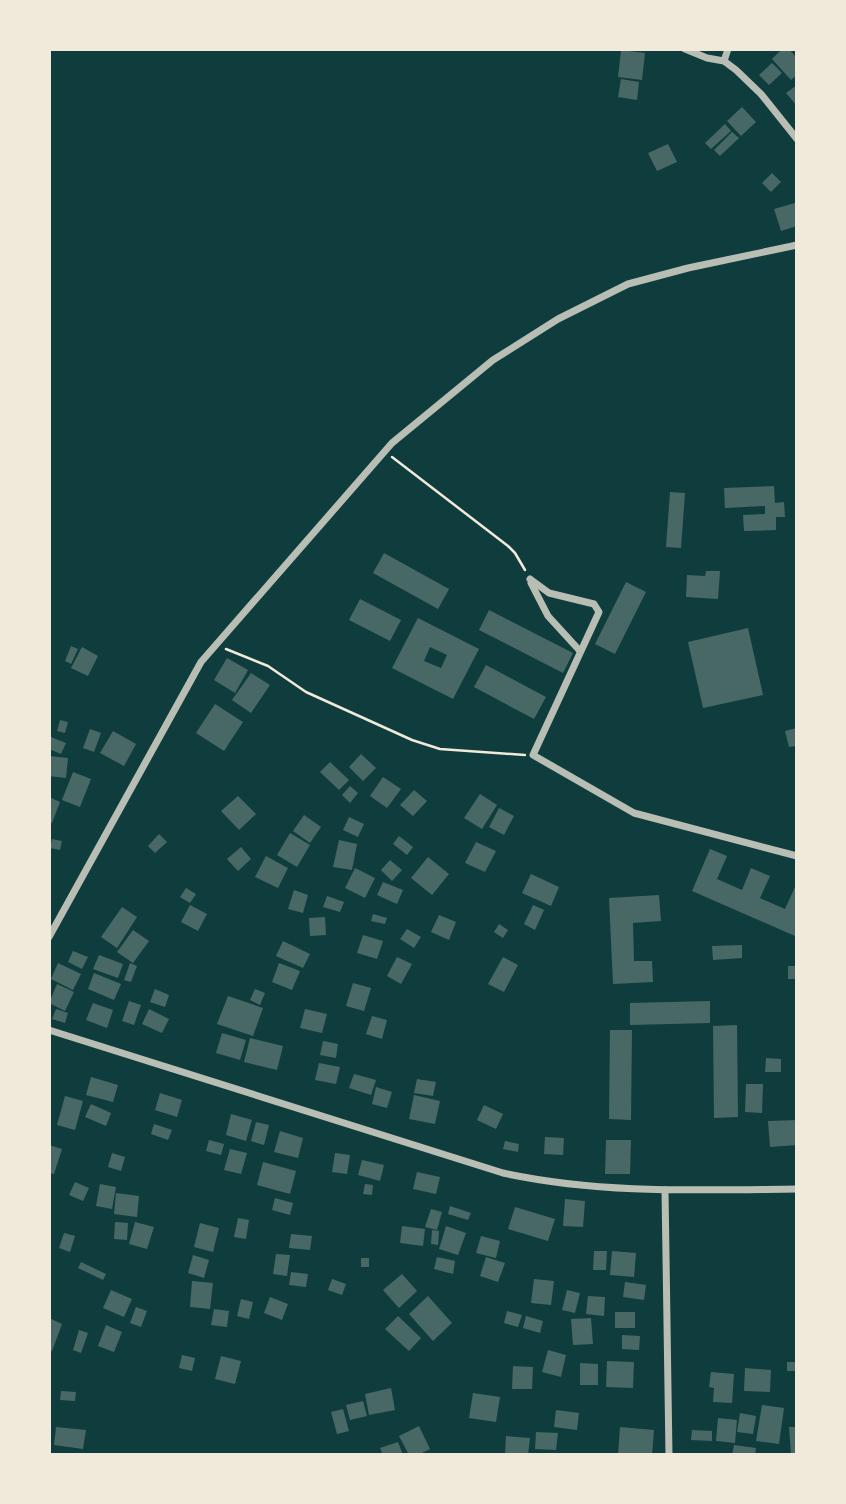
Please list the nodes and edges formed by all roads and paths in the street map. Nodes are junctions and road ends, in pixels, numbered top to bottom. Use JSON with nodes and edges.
{"nodes":[{"id":1,"x":685,"y":49,"type":"edge"},
{"id":2,"x":728,"y":49,"type":"edge"},
{"id":3,"x":724,"y":61,"type":"junction"},
{"id":4,"x":797,"y":139,"type":"edge"},
{"id":5,"x":797,"y":245,"type":"edge"},
{"id":6,"x":384,"y":451,"type":"junction"},
{"id":7,"x":530,"y":579,"type":"junction"},
{"id":8,"x":216,"y":645,"type":"junction"},
{"id":9,"x":580,"y":652,"type":"junction"},
{"id":10,"x":533,"y":755,"type":"junction"},
{"id":11,"x":797,"y":856,"type":"edge"},
{"id":12,"x":49,"y":937,"type":"edge"},
{"id":13,"x":49,"y":1030,"type":"edge"},
{"id":14,"x":797,"y":1189,"type":"edge"},
{"id":15,"x":665,"y":1190,"type":"junction"},
{"id":16,"x":669,"y":1455,"type":"edge"}],
"edges":[{"from":1,"to":3,"type":"street"},
{"from":2,"to":3,"type":"street"},
{"from":3,"to":4,"type":"street"},
{"from":5,"to":6,"type":"street"},
{"from":6,"to":7,"type":"path"},
{"from":6,"to":8,"type":"street"},
{"from":7,"to":9,"type":"street"},
{"from":7,"to":9,"type":"street"},
{"from":8,"to":10,"type":"path"},
{"from":8,"to":12,"type":"street"},
{"from":9,"to":10,"type":"street"},
{"from":10,"to":11,"type":"street"},
{"from":13,"to":15,"type":"street"},
{"from":14,"to":15,"type":"street"},
{"from":15,"to":16,"type":"street"}]}
